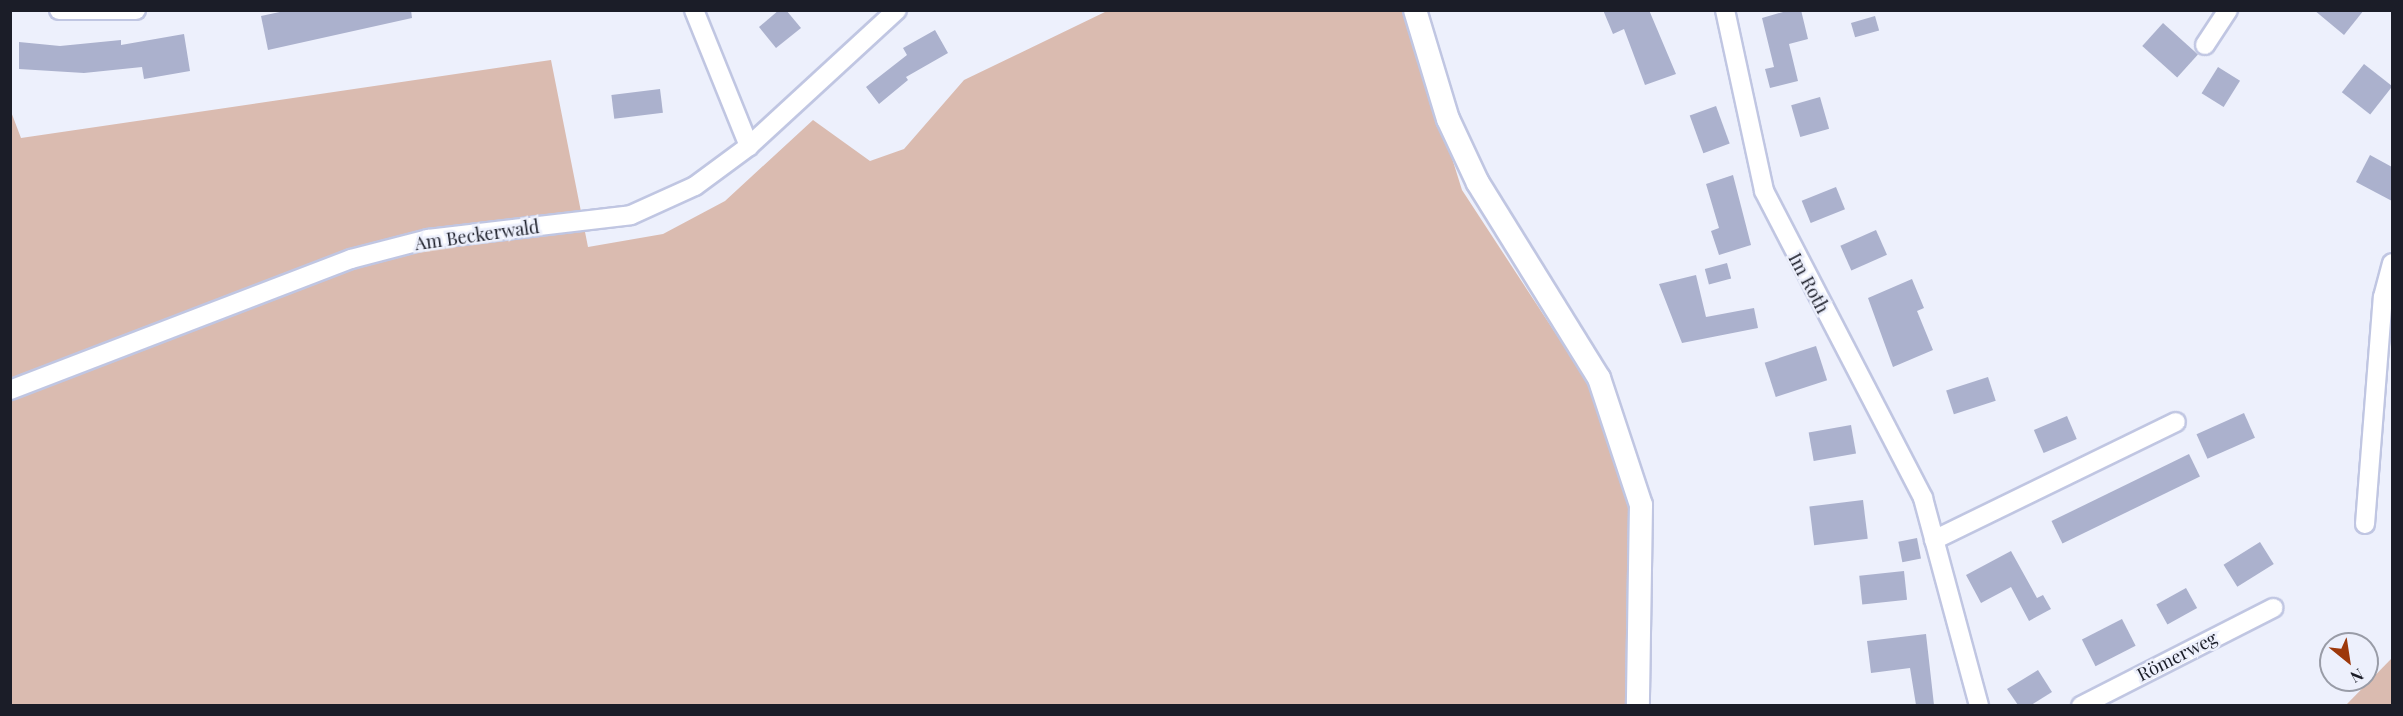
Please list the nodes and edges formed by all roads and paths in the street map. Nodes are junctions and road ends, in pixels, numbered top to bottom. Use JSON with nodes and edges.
{"nodes":[{"id":1,"x":59,"y":10,"type":"edge"},
{"id":2,"x":136,"y":10,"type":"edge"},
{"id":3,"x":694,"y":10,"type":"edge"},
{"id":4,"x":897,"y":10,"type":"edge"},
{"id":5,"x":1415,"y":10,"type":"edge"},
{"id":6,"x":1725,"y":10,"type":"edge"},
{"id":7,"x":2228,"y":10,"type":"edge"},
{"id":8,"x":2205,"y":45,"type":"dead end"},
{"id":9,"x":749,"y":147,"type":"junction"},
{"id":10,"x":2392,"y":263,"type":"edge"},
{"id":11,"x":10,"y":390,"type":"edge"},
{"id":12,"x":2176,"y":422,"type":"dead end"},
{"id":13,"x":2365,"y":524,"type":"dead end"},
{"id":14,"x":1934,"y":540,"type":"junction"},
{"id":15,"x":2273,"y":608,"type":"dead end"},
{"id":16,"x":1638,"y":705,"type":"edge"},
{"id":17,"x":1979,"y":705,"type":"edge"},
{"id":18,"x":2081,"y":705,"type":"edge"}],
"edges":[{"from":1,"to":2,"type":"street"},
{"from":3,"to":9,"type":"street"},
{"from":4,"to":9,"type":"street","name":"Am Beckerwald"},
{"from":5,"to":16,"type":"street"},
{"from":6,"to":14,"type":"street","name":"Im Roth"},
{"from":7,"to":8,"type":"street"},
{"from":9,"to":11,"type":"street","name":"Am Beckerwald"},
{"from":10,"to":13,"type":"street"},
{"from":12,"to":14,"type":"street"},
{"from":14,"to":17,"type":"street","name":"Im Roth"},
{"from":15,"to":18,"type":"street","name":"Römerweg"}]}
